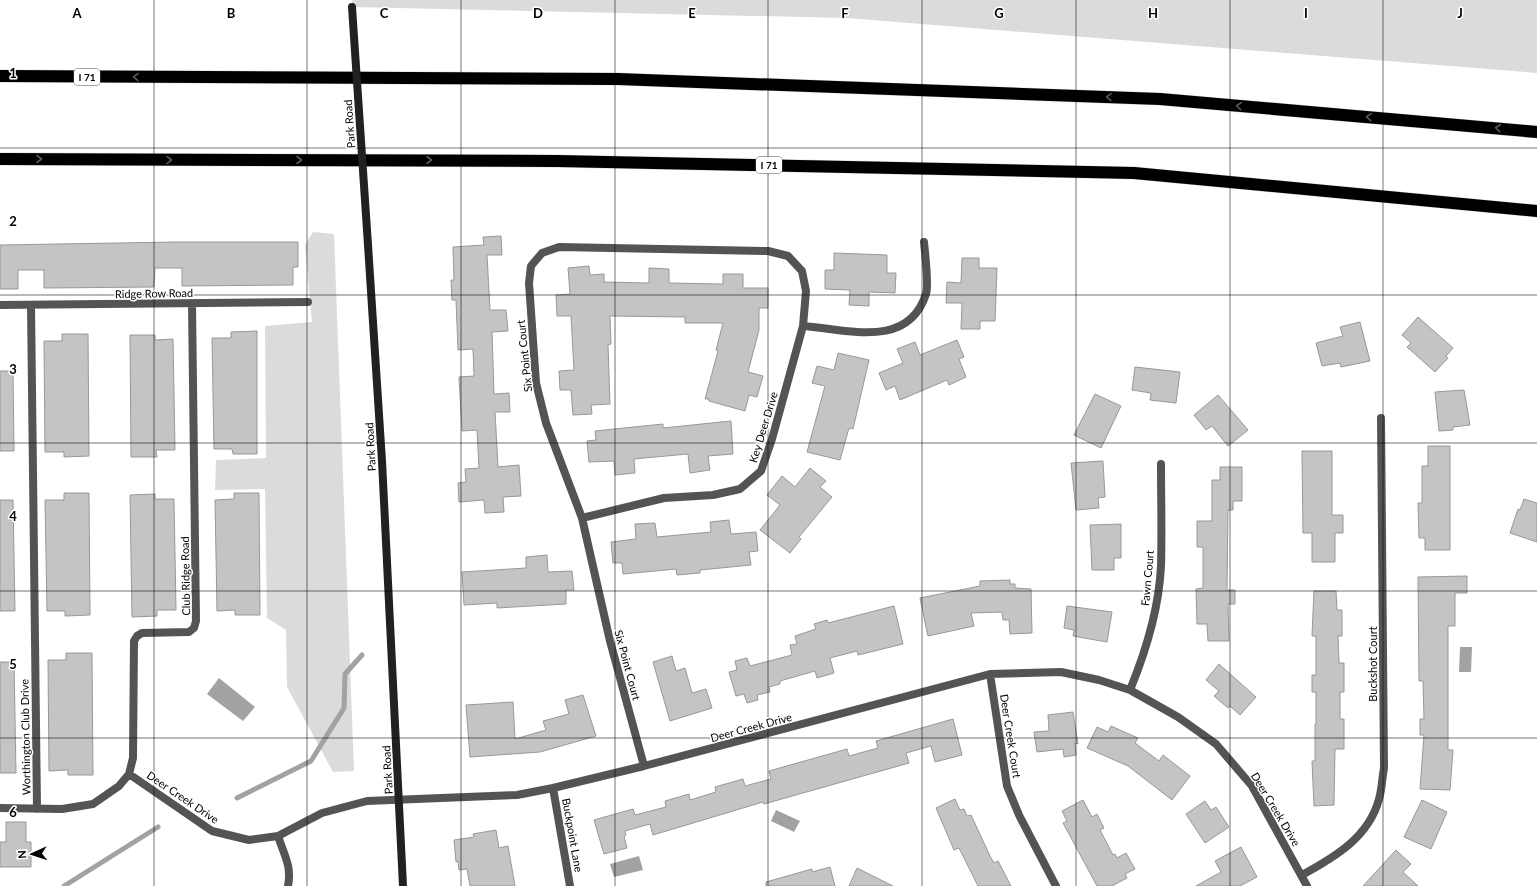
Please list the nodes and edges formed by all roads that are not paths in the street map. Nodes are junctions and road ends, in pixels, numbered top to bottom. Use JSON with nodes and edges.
{"nodes":[{"id":1,"x":352,"y":3,"type":"edge"},
{"id":2,"x":0,"y":76,"type":"edge"},
{"id":3,"x":1537,"y":132,"type":"edge"},
{"id":4,"x":0,"y":158,"type":"edge"},
{"id":5,"x":1537,"y":211,"type":"edge"},
{"id":6,"x":924,"y":242,"type":"dead end"},
{"id":7,"x":788,"y":256,"type":"joint"},
{"id":8,"x":308,"y":302,"type":"dead end"},
{"id":9,"x":192,"y":304,"type":"junction"},
{"id":10,"x":31,"y":305,"type":"junction"},
{"id":11,"x":0,"y":306,"type":"edge"},
{"id":12,"x":803,"y":326,"type":"junction"},
{"id":13,"x":1381,"y":418,"type":"dead end"},
{"id":14,"x":1161,"y":464,"type":"dead end"},
{"id":15,"x":582,"y":518,"type":"junction"},
{"id":16,"x":990,"y":674,"type":"junction"},
{"id":17,"x":1130,"y":690,"type":"junction"},
{"id":18,"x":644,"y":766,"type":"junction"},
{"id":19,"x":129,"y":774,"type":"junction"},
{"id":20,"x":553,"y":788,"type":"junction"},
{"id":21,"x":399,"y":798,"type":"junction"},
{"id":22,"x":0,"y":808,"type":"edge"},
{"id":23,"x":37,"y":809,"type":"junction"},
{"id":24,"x":278,"y":836,"type":"junction"},
{"id":25,"x":1302,"y":875,"type":"junction"},
{"id":26,"x":288,"y":886,"type":"edge"},
{"id":27,"x":402,"y":886,"type":"edge"},
{"id":28,"x":570,"y":886,"type":"edge"},
{"id":29,"x":1056,"y":886,"type":"edge"},
{"id":30,"x":1307,"y":886,"type":"edge"}],
"edges":[{"from":1,"to":21,"type":"main road","name":"Park Road","bridge":true},
{"from":3,"to":2,"type":"highway","number":"I 71","one_way":true},
{"from":4,"to":5,"type":"highway","number":"I 71","one_way":true},
{"from":6,"to":12,"type":"street"},
{"from":7,"to":12,"type":"street","name":"Key Deer Drive"},
{"from":7,"to":15,"type":"street","name":"Six Point Court"},
{"from":8,"to":9,"type":"street","name":"Ridge Row Road"},
{"from":9,"to":10,"type":"street","name":"Ridge Row Road"},
{"from":9,"to":19,"type":"street","name":"Club Ridge Road"},
{"from":10,"to":11,"type":"street","name":"Ridge Row Road"},
{"from":10,"to":23,"type":"street","name":"Worthington Club Drive"},
{"from":12,"to":15,"type":"street","name":"Key Deer Drive"},
{"from":13,"to":25,"type":"street","name":"Buckshot Court"},
{"from":14,"to":17,"type":"street","name":"Fawn Court"},
{"from":15,"to":18,"type":"street","name":"Six Point Court"},
{"from":16,"to":17,"type":"street","name":"Deer Creek Drive"},
{"from":16,"to":18,"type":"street","name":"Deer Creek Drive"},
{"from":16,"to":29,"type":"street","name":"Deer Creek Court"},
{"from":17,"to":25,"type":"street","name":"Deer Creek Drive"},
{"from":18,"to":20,"type":"street","name":"Deer Creek Drive"},
{"from":19,"to":23,"type":"street"},
{"from":19,"to":24,"type":"street","name":"Deer Creek Drive"},
{"from":20,"to":21,"type":"street","name":"Deer Creek Drive"},
{"from":20,"to":28,"type":"street","name":"Buckpoint Lane"},
{"from":21,"to":24,"type":"street","name":"Deer Creek Drive"},
{"from":21,"to":27,"type":"main road","name":"Park Road"},
{"from":22,"to":23,"type":"street"},
{"from":24,"to":26,"type":"street"},
{"from":25,"to":30,"type":"street","name":"Deer Creek Drive"}]}
